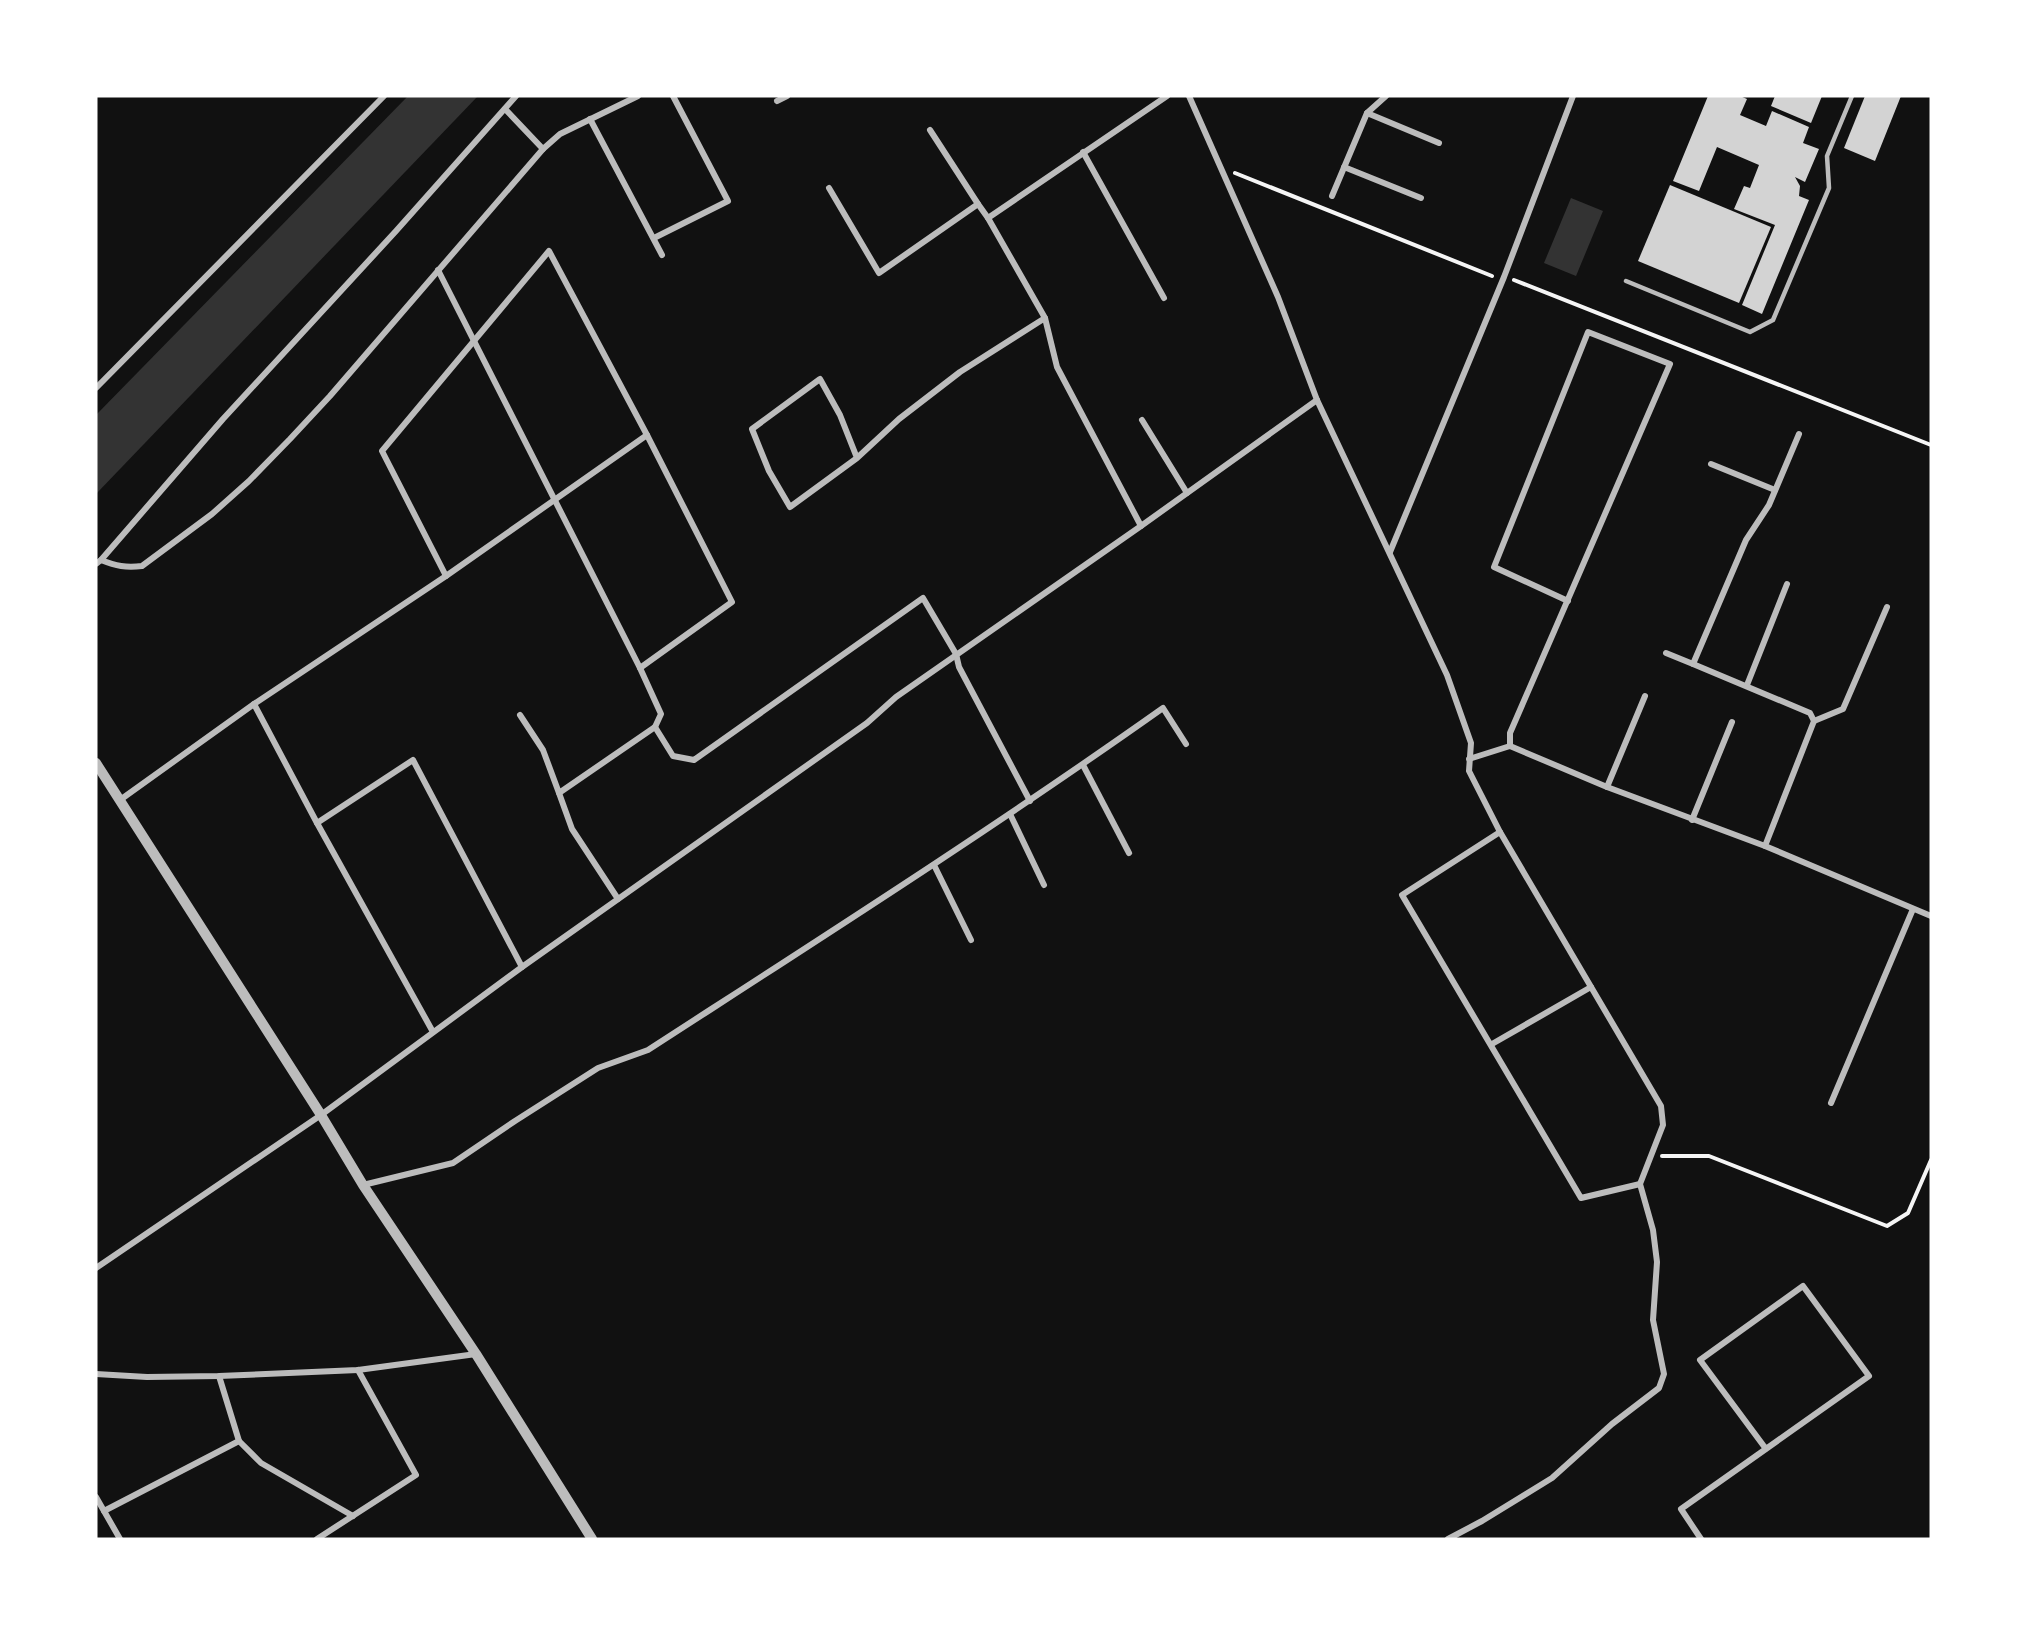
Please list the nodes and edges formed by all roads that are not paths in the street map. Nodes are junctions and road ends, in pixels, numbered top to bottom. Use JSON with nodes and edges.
{"nodes":[{"id":1,"x":384,"y":96,"type":"edge"},
{"id":2,"x":516,"y":96,"type":"edge"},
{"id":3,"x":638,"y":96,"type":"edge"},
{"id":4,"x":673,"y":96,"type":"edge"},
{"id":5,"x":787,"y":96,"type":"edge"},
{"id":6,"x":1167,"y":96,"type":"edge"},
{"id":7,"x":1190,"y":96,"type":"edge"},
{"id":8,"x":1386,"y":96,"type":"edge"},
{"id":9,"x":1573,"y":96,"type":"edge"},
{"id":10,"x":1852,"y":96,"type":"edge"},
{"id":11,"x":777,"y":101,"type":"dead end"},
{"id":12,"x":505,"y":109,"type":"junction"},
{"id":13,"x":1367,"y":113,"type":"junction"},
{"id":14,"x":590,"y":119,"type":"junction"},
{"id":15,"x":930,"y":130,"type":"dead end"},
{"id":16,"x":1439,"y":143,"type":"dead end"},
{"id":17,"x":543,"y":148,"type":"junction"},
{"id":18,"x":1083,"y":152,"type":"junction"},
{"id":19,"x":1344,"y":167,"type":"junction"},
{"id":20,"x":829,"y":188,"type":"dead end"},
{"id":21,"x":1332,"y":196,"type":"dead end"},
{"id":22,"x":1421,"y":198,"type":"dead end"},
{"id":23,"x":978,"y":204,"type":"junction"},
{"id":24,"x":988,"y":218,"type":"junction"},
{"id":25,"x":654,"y":238,"type":"junction"},
{"id":26,"x":662,"y":255,"type":"dead end"},
{"id":27,"x":438,"y":270,"type":"junction"},
{"id":28,"x":1626,"y":281,"type":"dead end"},
{"id":29,"x":1164,"y":298,"type":"dead end"},
{"id":30,"x":1045,"y":318,"type":"junction"},
{"id":31,"x":473,"y":340,"type":"junction"},
{"id":32,"x":96,"y":388,"type":"edge"},
{"id":33,"x":1317,"y":400,"type":"junction"},
{"id":34,"x":1142,"y":420,"type":"dead end"},
{"id":35,"x":1799,"y":434,"type":"dead end"},
{"id":36,"x":647,"y":435,"type":"junction"},
{"id":37,"x":857,"y":458,"type":"junction"},
{"id":38,"x":1711,"y":464,"type":"dead end"},
{"id":39,"x":1775,"y":490,"type":"junction"},
{"id":40,"x":1188,"y":493,"type":"junction"},
{"id":41,"x":554,"y":498,"type":"junction"},
{"id":42,"x":1141,"y":526,"type":"junction"},
{"id":43,"x":1390,"y":552,"type":"junction"},
{"id":44,"x":98,"y":562,"type":"edge"},
{"id":45,"x":446,"y":576,"type":"junction"},
{"id":46,"x":1787,"y":584,"type":"dead end"},
{"id":47,"x":1568,"y":601,"type":"junction"},
{"id":48,"x":1887,"y":607,"type":"dead end"},
{"id":49,"x":1666,"y":652,"type":"dead end"},
{"id":50,"x":956,"y":654,"type":"junction"},
{"id":51,"x":1693,"y":664,"type":"junction"},
{"id":52,"x":640,"y":668,"type":"junction"},
{"id":53,"x":1747,"y":685,"type":"junction"},
{"id":54,"x":1645,"y":696,"type":"dead end"},
{"id":55,"x":254,"y":704,"type":"junction"},
{"id":56,"x":520,"y":715,"type":"dead end"},
{"id":57,"x":1814,"y":721,"type":"junction"},
{"id":58,"x":1732,"y":722,"type":"dead end"},
{"id":59,"x":655,"y":727,"type":"junction"},
{"id":60,"x":1186,"y":744,"type":"dead end"},
{"id":61,"x":1510,"y":746,"type":"junction"},
{"id":62,"x":1469,"y":759,"type":"junction"},
{"id":63,"x":96,"y":763,"type":"edge"},
{"id":64,"x":1083,"y":765,"type":"junction"},
{"id":65,"x":1607,"y":787,"type":"junction"},
{"id":66,"x":559,"y":793,"type":"junction"},
{"id":67,"x":120,"y":800,"type":"junction"},
{"id":68,"x":1030,"y":801,"type":"junction"},
{"id":69,"x":1011,"y":814,"type":"junction"},
{"id":70,"x":1692,"y":820,"type":"junction"},
{"id":71,"x":317,"y":823,"type":"junction"},
{"id":72,"x":1500,"y":832,"type":"junction"},
{"id":73,"x":1764,"y":846,"type":"junction"},
{"id":74,"x":1129,"y":853,"type":"dead end"},
{"id":75,"x":934,"y":865,"type":"junction"},
{"id":76,"x":1044,"y":885,"type":"dead end"},
{"id":77,"x":618,"y":899,"type":"junction"},
{"id":78,"x":1913,"y":909,"type":"junction"},
{"id":79,"x":1931,"y":916,"type":"edge"},
{"id":80,"x":971,"y":940,"type":"dead end"},
{"id":81,"x":522,"y":967,"type":"junction"},
{"id":82,"x":1591,"y":987,"type":"junction"},
{"id":83,"x":433,"y":1032,"type":"junction"},
{"id":84,"x":1492,"y":1044,"type":"junction"},
{"id":85,"x":1831,"y":1103,"type":"dead end"},
{"id":86,"x":321,"y":1115,"type":"junction"},
{"id":87,"x":1640,"y":1184,"type":"junction"},
{"id":88,"x":363,"y":1185,"type":"junction"},
{"id":89,"x":96,"y":1268,"type":"edge"},
{"id":90,"x":476,"y":1354,"type":"junction"},
{"id":91,"x":358,"y":1370,"type":"junction"},
{"id":92,"x":96,"y":1374,"type":"edge"},
{"id":93,"x":219,"y":1376,"type":"junction"},
{"id":94,"x":239,"y":1441,"type":"junction"},
{"id":95,"x":1766,"y":1449,"type":"junction"},
{"id":96,"x":96,"y":1497,"type":"edge"},
{"id":97,"x":104,"y":1511,"type":"junction"},
{"id":98,"x":353,"y":1516,"type":"junction"},
{"id":99,"x":120,"y":1539,"type":"edge"},
{"id":100,"x":317,"y":1539,"type":"edge"},
{"id":101,"x":592,"y":1539,"type":"edge"},
{"id":102,"x":1448,"y":1539,"type":"edge"},
{"id":103,"x":1701,"y":1539,"type":"edge"}],
"edges":[{"from":1,"to":32,"type":"street"},
{"from":2,"to":12,"type":"street"},
{"from":3,"to":14,"type":"street"},
{"from":4,"to":25,"type":"street"},
{"from":5,"to":11,"type":"street"},
{"from":6,"to":18,"type":"street"},
{"from":7,"to":33,"type":"street"},
{"from":8,"to":13,"type":"street"},
{"from":9,"to":43,"type":"street"},
{"from":10,"to":28,"type":"lane"},
{"from":12,"to":17,"type":"street"},
{"from":12,"to":44,"type":"street"},
{"from":13,"to":16,"type":"street"},
{"from":13,"to":19,"type":"street"},
{"from":14,"to":17,"type":"street"},
{"from":14,"to":25,"type":"street"},
{"from":15,"to":23,"type":"street"},
{"from":17,"to":27,"type":"street"},
{"from":18,"to":24,"type":"street"},
{"from":18,"to":29,"type":"street"},
{"from":19,"to":21,"type":"street"},
{"from":19,"to":22,"type":"street"},
{"from":20,"to":23,"type":"street"},
{"from":23,"to":24,"type":"street"},
{"from":24,"to":30,"type":"street"},
{"from":25,"to":26,"type":"street"},
{"from":27,"to":31,"type":"street"},
{"from":27,"to":44,"type":"street"},
{"from":30,"to":37,"type":"street"},
{"from":30,"to":42,"type":"street"},
{"from":31,"to":36,"type":"street"},
{"from":31,"to":41,"type":"street"},
{"from":31,"to":45,"type":"street"},
{"from":33,"to":40,"type":"street"},
{"from":33,"to":43,"type":"street"},
{"from":34,"to":40,"type":"street"},
{"from":35,"to":39,"type":"street"},
{"from":36,"to":41,"type":"street"},
{"from":36,"to":52,"type":"street"},
{"from":37,"to":37,"type":"street"},
{"from":38,"to":39,"type":"street"},
{"from":39,"to":51,"type":"street"},
{"from":40,"to":42,"type":"street"},
{"from":41,"to":45,"type":"street"},
{"from":41,"to":52,"type":"street"},
{"from":42,"to":50,"type":"street"},
{"from":43,"to":62,"type":"street"},
{"from":45,"to":55,"type":"street"},
{"from":46,"to":53,"type":"street"},
{"from":47,"to":47,"type":"street"},
{"from":47,"to":61,"type":"street"},
{"from":48,"to":57,"type":"street"},
{"from":49,"to":51,"type":"street"},
{"from":50,"to":59,"type":"street"},
{"from":50,"to":68,"type":"street"},
{"from":50,"to":77,"type":"street"},
{"from":51,"to":53,"type":"street"},
{"from":52,"to":59,"type":"street"},
{"from":53,"to":57,"type":"street"},
{"from":54,"to":65,"type":"street"},
{"from":55,"to":67,"type":"street"},
{"from":55,"to":71,"type":"street"},
{"from":56,"to":66,"type":"street"},
{"from":57,"to":73,"type":"street"},
{"from":58,"to":70,"type":"street"},
{"from":59,"to":66,"type":"street"},
{"from":60,"to":64,"type":"street"},
{"from":61,"to":62,"type":"street"},
{"from":61,"to":65,"type":"street"},
{"from":62,"to":72,"type":"street"},
{"from":63,"to":67,"type":"street"},
{"from":64,"to":68,"type":"street"},
{"from":64,"to":74,"type":"street"},
{"from":65,"to":70,"type":"street"},
{"from":66,"to":77,"type":"street"},
{"from":67,"to":86,"type":"street"},
{"from":68,"to":69,"type":"street"},
{"from":69,"to":75,"type":"street"},
{"from":69,"to":76,"type":"street"},
{"from":70,"to":73,"type":"street"},
{"from":71,"to":81,"type":"street"},
{"from":71,"to":83,"type":"street"},
{"from":72,"to":82,"type":"street"},
{"from":72,"to":84,"type":"street"},
{"from":73,"to":78,"type":"street"},
{"from":75,"to":80,"type":"street"},
{"from":75,"to":88,"type":"street"},
{"from":77,"to":81,"type":"street"},
{"from":78,"to":79,"type":"street"},
{"from":78,"to":85,"type":"street"},
{"from":81,"to":83,"type":"street"},
{"from":82,"to":84,"type":"street"},
{"from":82,"to":87,"type":"street"},
{"from":83,"to":86,"type":"street"},
{"from":84,"to":87,"type":"street"},
{"from":86,"to":88,"type":"street"},
{"from":86,"to":89,"type":"street"},
{"from":87,"to":102,"type":"street"},
{"from":88,"to":90,"type":"street"},
{"from":90,"to":91,"type":"street"},
{"from":90,"to":101,"type":"street"},
{"from":91,"to":93,"type":"street"},
{"from":91,"to":98,"type":"street"},
{"from":92,"to":93,"type":"street"},
{"from":93,"to":94,"type":"street"},
{"from":94,"to":97,"type":"street"},
{"from":94,"to":98,"type":"street"},
{"from":95,"to":95,"type":"street"},
{"from":95,"to":103,"type":"street"},
{"from":96,"to":97,"type":"street"},
{"from":97,"to":99,"type":"street"},
{"from":98,"to":100,"type":"street"}]}
